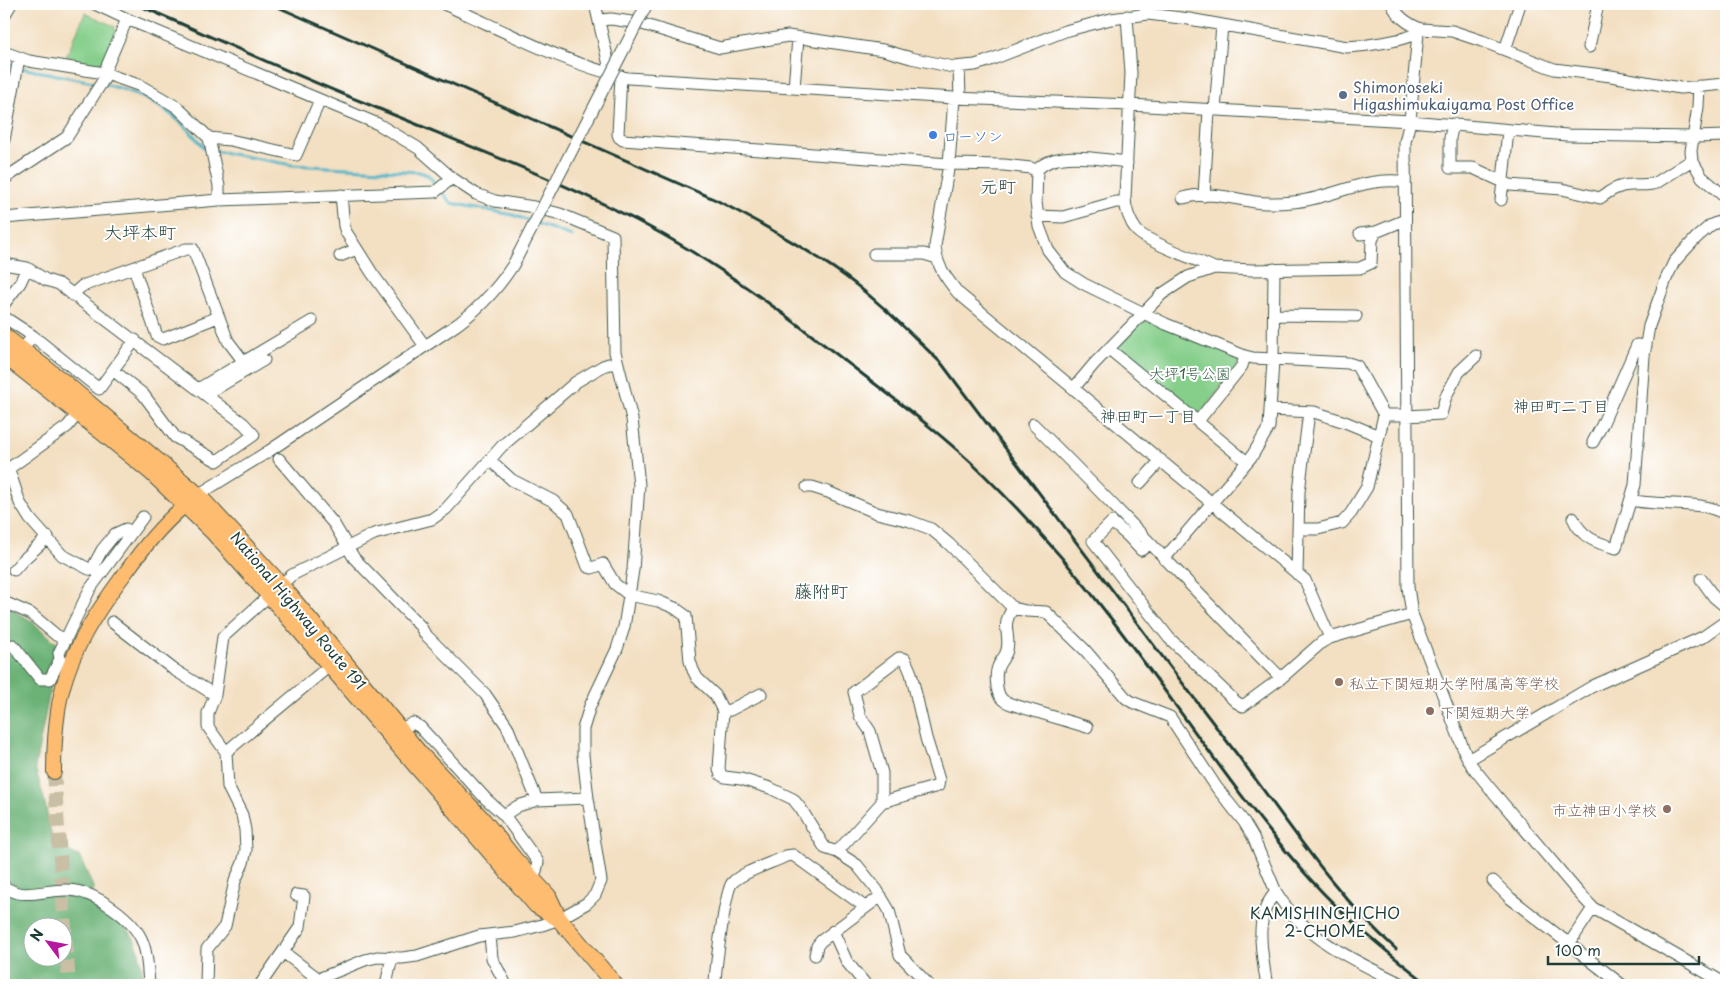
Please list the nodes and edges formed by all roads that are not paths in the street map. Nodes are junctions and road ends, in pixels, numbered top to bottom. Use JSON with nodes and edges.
{"nodes":[{"id":1,"x":11,"y":4,"type":"edge"},
{"id":2,"x":95,"y":4,"type":"edge"},
{"id":3,"x":444,"y":4,"type":"edge"},
{"id":4,"x":596,"y":4,"type":"edge"},
{"id":5,"x":647,"y":4,"type":"edge"},
{"id":6,"x":1392,"y":4,"type":"edge"},
{"id":7,"x":1520,"y":4,"type":"edge"},
{"id":8,"x":1598,"y":4,"type":"edge"},
{"id":9,"x":1133,"y":11,"type":"edge"},
{"id":10,"x":4,"y":16,"type":"edge"},
{"id":11,"x":127,"y":19,"type":"junction"},
{"id":12,"x":600,"y":20,"type":"junction"},
{"id":13,"x":1222,"y":25,"type":"junction"},
{"id":14,"x":1419,"y":31,"type":"junction"},
{"id":15,"x":798,"y":38,"type":"junction"},
{"id":16,"x":1589,"y":47,"type":"dead end"},
{"id":17,"x":1504,"y":50,"type":"junction"},
{"id":18,"x":4,"y":52,"type":"edge"},
{"id":19,"x":18,"y":64,"type":"junction"},
{"id":20,"x":959,"y":67,"type":"junction"},
{"id":21,"x":616,"y":75,"type":"junction"},
{"id":22,"x":104,"y":76,"type":"junction"},
{"id":23,"x":1726,"y":84,"type":"edge"},
{"id":24,"x":1700,"y":86,"type":"junction"},
{"id":25,"x":794,"y":88,"type":"junction"},
{"id":26,"x":957,"y":98,"type":"junction"},
{"id":27,"x":320,"y":100,"type":"junction"},
{"id":28,"x":1130,"y":105,"type":"junction"},
{"id":29,"x":1212,"y":110,"type":"junction"},
{"id":30,"x":1410,"y":121,"type":"junction"},
{"id":31,"x":1453,"y":124,"type":"junction"},
{"id":32,"x":1508,"y":130,"type":"junction"},
{"id":33,"x":1726,"y":136,"type":"edge"},
{"id":34,"x":1694,"y":137,"type":"junction"},
{"id":35,"x":4,"y":140,"type":"edge"},
{"id":36,"x":210,"y":141,"type":"junction"},
{"id":37,"x":1692,"y":160,"type":"junction"},
{"id":38,"x":1127,"y":163,"type":"junction"},
{"id":39,"x":949,"y":164,"type":"junction"},
{"id":40,"x":1037,"y":171,"type":"junction"},
{"id":41,"x":4,"y":179,"type":"edge"},
{"id":42,"x":449,"y":181,"type":"junction"},
{"id":43,"x":1503,"y":181,"type":"junction"},
{"id":44,"x":1405,"y":182,"type":"junction"},
{"id":45,"x":341,"y":195,"type":"junction"},
{"id":46,"x":1204,"y":196,"type":"junction"},
{"id":47,"x":1183,"y":198,"type":"dead end"},
{"id":48,"x":1726,"y":198,"type":"edge"},
{"id":49,"x":220,"y":200,"type":"junction"},
{"id":50,"x":1501,"y":200,"type":"dead end"},
{"id":51,"x":1125,"y":202,"type":"junction"},
{"id":52,"x":1037,"y":216,"type":"junction"},
{"id":53,"x":4,"y":218,"type":"edge"},
{"id":54,"x":1726,"y":218,"type":"edge"},
{"id":55,"x":1405,"y":220,"type":"junction"},
{"id":56,"x":1376,"y":232,"type":"junction"},
{"id":57,"x":1360,"y":234,"type":"dead end"},
{"id":58,"x":357,"y":249,"type":"junction"},
{"id":59,"x":874,"y":254,"type":"dead end"},
{"id":60,"x":340,"y":256,"type":"dead end"},
{"id":61,"x":937,"y":258,"type":"junction"},
{"id":62,"x":4,"y":264,"type":"edge"},
{"id":63,"x":27,"y":268,"type":"junction"},
{"id":64,"x":134,"y":268,"type":"junction"},
{"id":65,"x":1214,"y":268,"type":"junction"},
{"id":66,"x":1274,"y":269,"type":"junction"},
{"id":67,"x":72,"y":295,"type":"junction"},
{"id":68,"x":4,"y":304,"type":"edge"},
{"id":69,"x":1144,"y":312,"type":"junction"},
{"id":70,"x":1274,"y":315,"type":"junction"},
{"id":71,"x":1356,"y":316,"type":"dead end"},
{"id":72,"x":4,"y":317,"type":"edge"},
{"id":73,"x":218,"y":317,"type":"junction"},
{"id":74,"x":313,"y":321,"type":"dead end"},
{"id":75,"x":4,"y":336,"type":"edge"},
{"id":76,"x":33,"y":336,"type":"junction"},
{"id":77,"x":135,"y":340,"type":"junction"},
{"id":78,"x":425,"y":346,"type":"junction"},
{"id":79,"x":1646,"y":346,"type":"junction"},
{"id":80,"x":1109,"y":349,"type":"junction"},
{"id":81,"x":22,"y":350,"type":"junction"},
{"id":82,"x":4,"y":355,"type":"edge"},
{"id":83,"x":1245,"y":356,"type":"junction"},
{"id":84,"x":1476,"y":356,"type":"dead end"},
{"id":85,"x":264,"y":360,"type":"dead end"},
{"id":86,"x":1273,"y":360,"type":"junction"},
{"id":87,"x":244,"y":362,"type":"junction"},
{"id":88,"x":618,"y":364,"type":"junction"},
{"id":89,"x":114,"y":371,"type":"junction"},
{"id":90,"x":198,"y":389,"type":"junction"},
{"id":91,"x":1073,"y":389,"type":"junction"},
{"id":92,"x":208,"y":397,"type":"junction"},
{"id":93,"x":1271,"y":410,"type":"junction"},
{"id":94,"x":1309,"y":412,"type":"junction"},
{"id":95,"x":78,"y":413,"type":"junction"},
{"id":96,"x":1384,"y":415,"type":"junction"},
{"id":97,"x":1407,"y":416,"type":"junction"},
{"id":98,"x":1198,"y":421,"type":"junction"},
{"id":99,"x":1033,"y":424,"type":"dead end"},
{"id":100,"x":1379,"y":436,"type":"junction"},
{"id":101,"x":1593,"y":442,"type":"dead end"},
{"id":102,"x":279,"y":460,"type":"dead end"},
{"id":103,"x":490,"y":460,"type":"junction"},
{"id":104,"x":1161,"y":460,"type":"junction"},
{"id":105,"x":1246,"y":462,"type":"junction"},
{"id":106,"x":6,"y":471,"type":"edge"},
{"id":107,"x":1140,"y":484,"type":"dead end"},
{"id":108,"x":807,"y":487,"type":"dead end"},
{"id":109,"x":192,"y":500,"type":"junction"},
{"id":110,"x":1631,"y":500,"type":"junction"},
{"id":111,"x":1212,"y":502,"type":"junction"},
{"id":112,"x":1726,"y":514,"type":"edge"},
{"id":113,"x":1573,"y":518,"type":"dead end"},
{"id":114,"x":126,"y":529,"type":"junction"},
{"id":115,"x":1298,"y":529,"type":"junction"},
{"id":116,"x":48,"y":537,"type":"junction"},
{"id":117,"x":1150,"y":544,"type":"junction"},
{"id":118,"x":347,"y":548,"type":"junction"},
{"id":119,"x":114,"y":557,"type":"junction"},
{"id":120,"x":1164,"y":559,"type":"junction"},
{"id":121,"x":14,"y":570,"type":"dead end"},
{"id":122,"x":127,"y":570,"type":"junction"},
{"id":123,"x":97,"y":573,"type":"junction"},
{"id":124,"x":1297,"y":574,"type":"junction"},
{"id":125,"x":1701,"y":579,"type":"dead end"},
{"id":126,"x":275,"y":590,"type":"junction"},
{"id":127,"x":629,"y":596,"type":"junction"},
{"id":128,"x":4,"y":602,"type":"edge"},
{"id":129,"x":1013,"y":608,"type":"junction"},
{"id":130,"x":1726,"y":608,"type":"edge"},
{"id":131,"x":1412,"y":614,"type":"junction"},
{"id":132,"x":1726,"y":621,"type":"edge"},
{"id":133,"x":112,"y":622,"type":"dead end"},
{"id":134,"x":1330,"y":638,"type":"junction"},
{"id":135,"x":66,"y":640,"type":"junction"},
{"id":136,"x":13,"y":645,"type":"dead end"},
{"id":137,"x":335,"y":661,"type":"junction"},
{"id":138,"x":1281,"y":678,"type":"junction"},
{"id":139,"x":761,"y":694,"type":"dead end"},
{"id":140,"x":215,"y":695,"type":"junction"},
{"id":141,"x":723,"y":711,"type":"junction"},
{"id":142,"x":1087,"y":727,"type":"dead end"},
{"id":143,"x":394,"y":732,"type":"junction"},
{"id":144,"x":226,"y":752,"type":"junction"},
{"id":145,"x":1468,"y":760,"type":"junction"},
{"id":146,"x":54,"y":772,"type":"tunnel mouth"},
{"id":147,"x":588,"y":798,"type":"junction"},
{"id":148,"x":537,"y":800,"type":"junction"},
{"id":149,"x":882,"y":802,"type":"junction"},
{"id":150,"x":504,"y":814,"type":"junction"},
{"id":151,"x":837,"y":852,"type":"junction"},
{"id":152,"x":536,"y":871,"type":"dead end"},
{"id":153,"x":1493,"y":881,"type":"dead end"},
{"id":154,"x":4,"y":887,"type":"edge"},
{"id":155,"x":1276,"y":892,"type":"junction"},
{"id":156,"x":296,"y":895,"type":"dead end"},
{"id":157,"x":881,"y":896,"type":"junction"},
{"id":158,"x":865,"y":907,"type":"junction"},
{"id":159,"x":1593,"y":908,"type":"junction"},
{"id":160,"x":559,"y":919,"type":"junction"},
{"id":161,"x":833,"y":931,"type":"junction"},
{"id":162,"x":490,"y":935,"type":"junction"},
{"id":163,"x":1569,"y":944,"type":"junction"},
{"id":164,"x":282,"y":952,"type":"junction"},
{"id":165,"x":815,"y":955,"type":"dead end"},
{"id":166,"x":392,"y":957,"type":"junction"},
{"id":167,"x":317,"y":983,"type":"edge"},
{"id":168,"x":1726,"y":984,"type":"edge"},
{"id":169,"x":149,"y":985,"type":"edge"},
{"id":170,"x":206,"y":985,"type":"edge"},
{"id":171,"x":260,"y":985,"type":"edge"},
{"id":172,"x":386,"y":985,"type":"edge"},
{"id":173,"x":506,"y":985,"type":"edge"},
{"id":174,"x":615,"y":985,"type":"edge"},
{"id":175,"x":715,"y":985,"type":"edge"},
{"id":176,"x":866,"y":985,"type":"edge"},
{"id":177,"x":929,"y":985,"type":"edge"},
{"id":178,"x":1269,"y":985,"type":"edge"},
{"id":179,"x":1404,"y":985,"type":"edge"},
{"id":180,"x":1622,"y":985,"type":"edge"}],
"edges":[{"from":1,"to":10,"type":"street"},
{"from":2,"to":11,"type":"street"},
{"from":3,"to":21,"type":"street"},
{"from":4,"to":12,"type":"street"},
{"from":5,"to":78,"type":"street","bridge":true},
{"from":6,"to":14,"type":"street"},
{"from":7,"to":17,"type":"street"},
{"from":8,"to":16,"type":"street"},
{"from":9,"to":13,"type":"street"},
{"from":9,"to":20,"type":"street"},
{"from":9,"to":28,"type":"street"},
{"from":11,"to":22,"type":"street"},
{"from":11,"to":27,"type":"street"},
{"from":12,"to":15,"type":"street"},
{"from":12,"to":21,"type":"street"},
{"from":13,"to":14,"type":"street"},
{"from":13,"to":29,"type":"street"},
{"from":14,"to":17,"type":"street"},
{"from":14,"to":30,"type":"street"},
{"from":15,"to":20,"type":"street"},
{"from":15,"to":25,"type":"street"},
{"from":17,"to":24,"type":"street"},
{"from":18,"to":19,"type":"street"},
{"from":19,"to":22,"type":"street"},
{"from":19,"to":35,"type":"street"},
{"from":20,"to":26,"type":"street"},
{"from":21,"to":25,"type":"street"},
{"from":21,"to":39,"type":"street"},
{"from":22,"to":36,"type":"street"},
{"from":22,"to":41,"type":"street"},
{"from":23,"to":24,"type":"street"},
{"from":24,"to":34,"type":"street"},
{"from":25,"to":26,"type":"street"},
{"from":26,"to":28,"type":"street"},
{"from":26,"to":39,"type":"street"},
{"from":27,"to":36,"type":"street"},
{"from":27,"to":42,"type":"street"},
{"from":28,"to":29,"type":"street"},
{"from":28,"to":38,"type":"street"},
{"from":29,"to":30,"type":"street"},
{"from":29,"to":46,"type":"street"},
{"from":30,"to":31,"type":"street"},
{"from":30,"to":44,"type":"street"},
{"from":31,"to":32,"type":"street"},
{"from":31,"to":43,"type":"street"},
{"from":32,"to":34,"type":"street"},
{"from":32,"to":43,"type":"street"},
{"from":33,"to":34,"type":"street"},
{"from":34,"to":37,"type":"street"},
{"from":36,"to":49,"type":"street"},
{"from":37,"to":43,"type":"street"},
{"from":37,"to":48,"type":"street"},
{"from":38,"to":40,"type":"street"},
{"from":38,"to":51,"type":"street"},
{"from":39,"to":40,"type":"street"},
{"from":39,"to":61,"type":"street"},
{"from":40,"to":52,"type":"street"},
{"from":42,"to":45,"type":"street"},
{"from":42,"to":88,"type":"street"},
{"from":43,"to":50,"type":"street"},
{"from":44,"to":46,"type":"street"},
{"from":44,"to":55,"type":"street"},
{"from":45,"to":49,"type":"street"},
{"from":45,"to":58,"type":"street"},
{"from":46,"to":47,"type":"street"},
{"from":49,"to":53,"type":"street"},
{"from":51,"to":52,"type":"street"},
{"from":51,"to":65,"type":"street"},
{"from":52,"to":69,"type":"street"},
{"from":54,"to":79,"type":"street"},
{"from":55,"to":56,"type":"street"},
{"from":55,"to":97,"type":"street"},
{"from":56,"to":57,"type":"street"},
{"from":56,"to":66,"type":"street"},
{"from":58,"to":60,"type":"street"},
{"from":58,"to":78,"type":"street"},
{"from":59,"to":61,"type":"street"},
{"from":61,"to":91,"type":"street"},
{"from":62,"to":63,"type":"street"},
{"from":63,"to":67,"type":"street"},
{"from":63,"to":68,"type":"street"},
{"from":64,"to":67,"type":"street"},
{"from":64,"to":73,"type":"street"},
{"from":64,"to":73,"type":"street"},
{"from":65,"to":66,"type":"street"},
{"from":65,"to":69,"type":"street"},
{"from":66,"to":70,"type":"street"},
{"from":67,"to":77,"type":"street"},
{"from":69,"to":80,"type":"street"},
{"from":69,"to":83,"type":"street"},
{"from":70,"to":71,"type":"street"},
{"from":70,"to":86,"type":"street"},
{"from":72,"to":76,"type":"street"},
{"from":73,"to":87,"type":"street"},
{"from":74,"to":87,"type":"street"},
{"from":75,"to":81,"type":"highway","name":"National Highway Route 191"},
{"from":76,"to":81,"type":"street"},
{"from":76,"to":89,"type":"street"},
{"from":77,"to":89,"type":"street"},
{"from":77,"to":90,"type":"street"},
{"from":78,"to":109,"type":"street"},
{"from":79,"to":101,"type":"street"},
{"from":79,"to":110,"type":"street"},
{"from":80,"to":91,"type":"street"},
{"from":80,"to":98,"type":"street"},
{"from":81,"to":109,"type":"highway","name":"National Highway Route 191"},
{"from":82,"to":95,"type":"highway","name":"National Highway Route 191"},
{"from":83,"to":86,"type":"street"},
{"from":83,"to":98,"type":"street"},
{"from":84,"to":97,"type":"street"},
{"from":85,"to":92,"type":"street"},
{"from":86,"to":93,"type":"street"},
{"from":86,"to":96,"type":"street"},
{"from":87,"to":90,"type":"street"},
{"from":88,"to":103,"type":"street"},
{"from":88,"to":127,"type":"street"},
{"from":89,"to":92,"type":"street"},
{"from":90,"to":92,"type":"street"},
{"from":91,"to":104,"type":"street"},
{"from":93,"to":94,"type":"street"},
{"from":93,"to":105,"type":"street"},
{"from":94,"to":100,"type":"street"},
{"from":94,"to":115,"type":"street"},
{"from":95,"to":106,"type":"street"},
{"from":95,"to":109,"type":"highway","name":"National Highway Route 191"},
{"from":96,"to":97,"type":"street"},
{"from":96,"to":100,"type":"street"},
{"from":97,"to":131,"type":"street"},
{"from":98,"to":105,"type":"street"},
{"from":99,"to":117,"type":"street"},
{"from":100,"to":115,"type":"street"},
{"from":102,"to":118,"type":"street"},
{"from":103,"to":118,"type":"street"},
{"from":103,"to":127,"type":"street"},
{"from":104,"to":107,"type":"street"},
{"from":104,"to":111,"type":"street"},
{"from":105,"to":111,"type":"street"},
{"from":106,"to":116,"type":"street"},
{"from":108,"to":129,"type":"street"},
{"from":109,"to":122,"type":"main road"},
{"from":109,"to":126,"type":"highway","name":"National Highway Route 191"},
{"from":110,"to":112,"type":"street"},
{"from":110,"to":113,"type":"street"},
{"from":111,"to":120,"type":"street"},
{"from":111,"to":124,"type":"street"},
{"from":114,"to":119,"type":"street"},
{"from":114,"to":119,"type":"street"},
{"from":114,"to":123,"type":"street"},
{"from":115,"to":124,"type":"street"},
{"from":116,"to":121,"type":"street"},
{"from":116,"to":123,"type":"street"},
{"from":117,"to":120,"type":"street"},
{"from":117,"to":138,"type":"street"},
{"from":118,"to":126,"type":"street"},
{"from":118,"to":148,"type":"street"},
{"from":119,"to":122,"type":"street"},
{"from":119,"to":123,"type":"street"},
{"from":120,"to":138,"type":"street"},
{"from":122,"to":146,"type":"main road"},
{"from":123,"to":135,"type":"street"},
{"from":124,"to":134,"type":"street"},
{"from":125,"to":130,"type":"street"},
{"from":126,"to":137,"type":"highway","name":"National Highway Route 191"},
{"from":126,"to":140,"type":"street"},
{"from":127,"to":141,"type":"street"},
{"from":127,"to":147,"type":"street"},
{"from":128,"to":135,"type":"street"},
{"from":129,"to":142,"type":"street"},
{"from":129,"to":155,"type":"street"},
{"from":131,"to":134,"type":"street"},
{"from":131,"to":145,"type":"street"},
{"from":132,"to":145,"type":"street"},
{"from":133,"to":140,"type":"street"},
{"from":134,"to":138,"type":"street"},
{"from":135,"to":136,"type":"street"},
{"from":137,"to":143,"type":"highway","name":"National Highway Route 191"},
{"from":137,"to":144,"type":"street"},
{"from":139,"to":141,"type":"street"},
{"from":140,"to":144,"type":"street"},
{"from":141,"to":151,"type":"street"},
{"from":143,"to":150,"type":"street"},
{"from":143,"to":160,"type":"highway","name":"National Highway Route 191"},
{"from":144,"to":170,"type":"street"},
{"from":145,"to":159,"type":"street"},
{"from":147,"to":148,"type":"street"},
{"from":147,"to":160,"type":"street"},
{"from":148,"to":150,"type":"street"},
{"from":149,"to":149,"type":"street"},
{"from":149,"to":151,"type":"street"},
{"from":150,"to":152,"type":"street"},
{"from":151,"to":157,"type":"street"},
{"from":153,"to":163,"type":"street"},
{"from":154,"to":169,"type":"street"},
{"from":155,"to":178,"type":"street"},
{"from":155,"to":179,"type":"street"},
{"from":156,"to":164,"type":"street"},
{"from":157,"to":158,"type":"street"},
{"from":157,"to":177,"type":"street"},
{"from":158,"to":161,"type":"street"},
{"from":158,"to":175,"type":"street"},
{"from":159,"to":163,"type":"street"},
{"from":159,"to":168,"type":"street"},
{"from":160,"to":162,"type":"street"},
{"from":160,"to":174,"type":"highway","name":"National Highway Route 191"},
{"from":161,"to":165,"type":"street"},
{"from":161,"to":176,"type":"street"},
{"from":162,"to":166,"type":"street"},
{"from":162,"to":173,"type":"street"},
{"from":163,"to":180,"type":"street"},
{"from":164,"to":167,"type":"street"},
{"from":164,"to":171,"type":"street"},
{"from":166,"to":167,"type":"street"},
{"from":166,"to":172,"type":"street"}]}
